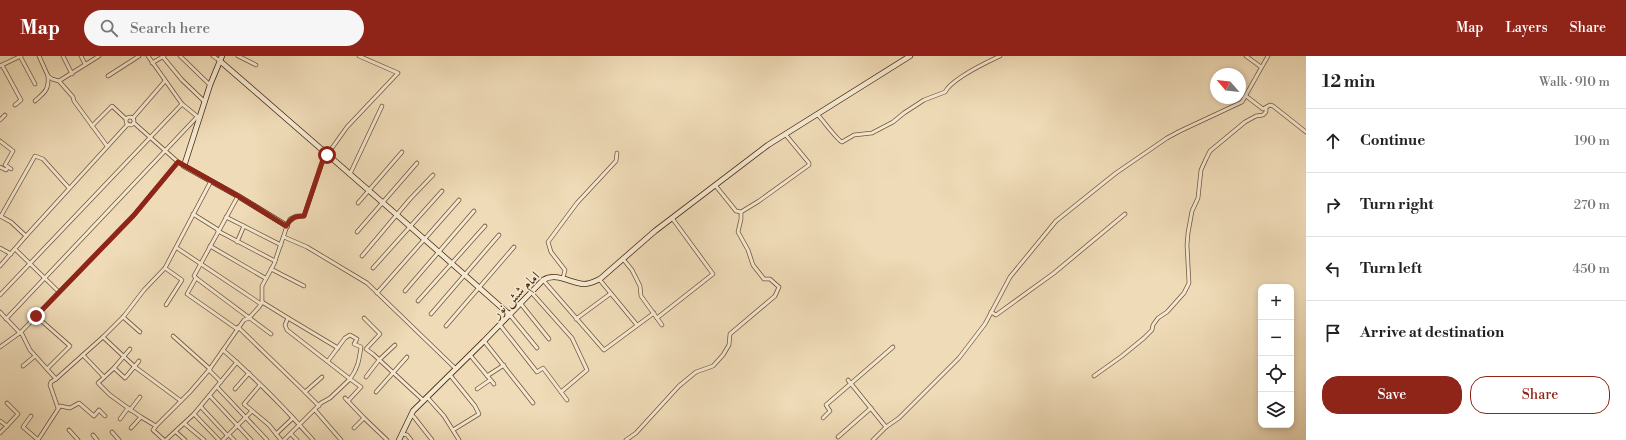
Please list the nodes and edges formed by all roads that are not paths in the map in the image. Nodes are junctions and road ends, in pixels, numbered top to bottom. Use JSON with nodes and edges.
{"nodes":[{"id":1,"x":20,"y":56,"type":"edge"},
{"id":2,"x":39,"y":56,"type":"edge"},
{"id":3,"x":63,"y":56,"type":"edge"},
{"id":4,"x":81,"y":56,"type":"edge"},
{"id":5,"x":99,"y":56,"type":"edge"},
{"id":6,"x":139,"y":56,"type":"edge"},
{"id":7,"x":148,"y":56,"type":"edge"},
{"id":8,"x":164,"y":56,"type":"edge"},
{"id":9,"x":180,"y":56,"type":"edge"},
{"id":10,"x":213,"y":56,"type":"edge"},
{"id":11,"x":222,"y":56,"type":"edge"},
{"id":12,"x":238,"y":56,"type":"edge"},
{"id":13,"x":359,"y":56,"type":"edge"},
{"id":14,"x":910,"y":56,"type":"edge"},
{"id":15,"x":1000,"y":56,"type":"edge"},
{"id":16,"x":1246,"y":56,"type":"edge"},
{"id":17,"x":1268,"y":56,"type":"edge"},
{"id":18,"x":220,"y":62,"type":"junction"},
{"id":19,"x":152,"y":63,"type":"junction"},
{"id":20,"x":85,"y":64,"type":"junction"},
{"id":21,"x":1,"y":65,"type":"edge"},
{"id":22,"x":256,"y":65,"type":"dead end"},
{"id":23,"x":1261,"y":67,"type":"junction"},
{"id":24,"x":72,"y":74,"type":"junction"},
{"id":25,"x":48,"y":76,"type":"junction"},
{"id":26,"x":108,"y":76,"type":"dead end"},
{"id":27,"x":59,"y":81,"type":"junction"},
{"id":28,"x":165,"y":81,"type":"junction"},
{"id":29,"x":35,"y":84,"type":"dead end"},
{"id":30,"x":210,"y":85,"type":"junction"},
{"id":31,"x":1246,"y":96,"type":"joint"},
{"id":32,"x":35,"y":101,"type":"dead end"},
{"id":33,"x":205,"y":102,"type":"junction"},
{"id":34,"x":15,"y":104,"type":"dead end"},
{"id":35,"x":182,"y":104,"type":"junction"},
{"id":36,"x":1238,"y":104,"type":"edge"},
{"id":37,"x":382,"y":106,"type":"dead end"},
{"id":38,"x":1266,"y":108,"type":"junction"},
{"id":39,"x":817,"y":114,"type":"junction"},
{"id":40,"x":5,"y":115,"type":"dead end"},
{"id":41,"x":133,"y":118,"type":"junction"},
{"id":42,"x":198,"y":118,"type":"junction"},
{"id":43,"x":126,"y":119,"type":"junction"},
{"id":44,"x":0,"y":120,"type":"edge"},
{"id":45,"x":134,"y":123,"type":"junction"},
{"id":46,"x":128,"y":124,"type":"junction"},
{"id":47,"x":92,"y":126,"type":"junction"},
{"id":48,"x":1306,"y":132,"type":"edge"},
{"id":49,"x":785,"y":134,"type":"junction"},
{"id":50,"x":150,"y":137,"type":"junction"},
{"id":51,"x":0,"y":141,"type":"edge"},
{"id":52,"x":107,"y":146,"type":"junction"},
{"id":53,"x":165,"y":150,"type":"junction"},
{"id":54,"x":402,"y":152,"type":"dead end"},
{"id":55,"x":617,"y":153,"type":"dead end"},
{"id":56,"x":326,"y":154,"type":"junction"},
{"id":57,"x":178,"y":162,"type":"junction"},
{"id":58,"x":417,"y":163,"type":"dead end"},
{"id":59,"x":184,"y":166,"type":"junction"},
{"id":60,"x":0,"y":167,"type":"edge"},
{"id":61,"x":8,"y":167,"type":"junction"},
{"id":62,"x":11,"y":169,"type":"dead end"},
{"id":63,"x":350,"y":174,"type":"junction"},
{"id":64,"x":433,"y":175,"type":"dead end"},
{"id":65,"x":211,"y":181,"type":"junction"},
{"id":66,"x":714,"y":185,"type":"junction"},
{"id":67,"x":69,"y":188,"type":"junction"},
{"id":68,"x":369,"y":191,"type":"junction"},
{"id":69,"x":442,"y":191,"type":"dead end"},
{"id":70,"x":238,"y":196,"type":"junction"},
{"id":71,"x":459,"y":200,"type":"dead end"},
{"id":72,"x":358,"y":203,"type":"dead end"},
{"id":73,"x":383,"y":203,"type":"junction"},
{"id":74,"x":474,"y":211,"type":"dead end"},
{"id":75,"x":741,"y":212,"type":"junction"},
{"id":76,"x":193,"y":214,"type":"junction"},
{"id":77,"x":397,"y":214,"type":"junction"},
{"id":78,"x":1126,"y":214,"type":"dead end"},
{"id":79,"x":0,"y":216,"type":"edge"},
{"id":80,"x":226,"y":217,"type":"junction"},
{"id":81,"x":672,"y":218,"type":"junction"},
{"id":82,"x":244,"y":226,"type":"junction"},
{"id":83,"x":286,"y":226,"type":"junction"},
{"id":84,"x":410,"y":226,"type":"junction"},
{"id":85,"x":484,"y":226,"type":"dead end"},
{"id":86,"x":218,"y":232,"type":"junction"},
{"id":87,"x":358,"y":232,"type":"dead end"},
{"id":88,"x":26,"y":236,"type":"junction"},
{"id":89,"x":499,"y":236,"type":"dead end"},
{"id":90,"x":284,"y":237,"type":"junction"},
{"id":91,"x":424,"y":239,"type":"junction"},
{"id":92,"x":237,"y":242,"type":"junction"},
{"id":93,"x":282,"y":245,"type":"junction"},
{"id":94,"x":210,"y":246,"type":"junction"},
{"id":95,"x":514,"y":247,"type":"dead end"},
{"id":96,"x":0,"y":248,"type":"edge"},
{"id":97,"x":176,"y":248,"type":"junction"},
{"id":98,"x":15,"y":249,"type":"junction"},
{"id":99,"x":439,"y":252,"type":"junction"},
{"id":100,"x":11,"y":254,"type":"junction"},
{"id":101,"x":362,"y":256,"type":"dead end"},
{"id":102,"x":623,"y":259,"type":"junction"},
{"id":103,"x":275,"y":262,"type":"junction"},
{"id":104,"x":452,"y":263,"type":"junction"},
{"id":105,"x":30,"y":264,"type":"junction"},
{"id":106,"x":202,"y":265,"type":"junction"},
{"id":107,"x":0,"y":266,"type":"edge"},
{"id":108,"x":165,"y":268,"type":"junction"},
{"id":109,"x":373,"y":268,"type":"dead end"},
{"id":110,"x":271,"y":269,"type":"junction"},
{"id":111,"x":465,"y":275,"type":"junction"},
{"id":112,"x":44,"y":278,"type":"junction"},
{"id":113,"x":196,"y":278,"type":"junction"},
{"id":114,"x":265,"y":278,"type":"junction"},
{"id":115,"x":563,"y":278,"type":"junction"},
{"id":116,"x":599,"y":279,"type":"junction"},
{"id":117,"x":543,"y":280,"type":"junction"},
{"id":118,"x":304,"y":286,"type":"dead end"},
{"id":119,"x":480,"y":287,"type":"junction"},
{"id":120,"x":405,"y":291,"type":"dead end"},
{"id":121,"x":59,"y":292,"type":"junction"},
{"id":122,"x":531,"y":292,"type":"junction"},
{"id":123,"x":377,"y":293,"type":"junction"},
{"id":124,"x":610,"y":294,"type":"junction"},
{"id":125,"x":0,"y":295,"type":"edge"},
{"id":126,"x":418,"y":301,"type":"dead end"},
{"id":127,"x":261,"y":303,"type":"junction"},
{"id":128,"x":521,"y":304,"type":"junction"},
{"id":129,"x":166,"y":305,"type":"dead end"},
{"id":130,"x":0,"y":312,"type":"edge"},
{"id":131,"x":991,"y":312,"type":"junction"},
{"id":132,"x":654,"y":313,"type":"junction"},
{"id":133,"x":431,"y":314,"type":"dead end"},
{"id":134,"x":510,"y":315,"type":"junction"},
{"id":135,"x":36,"y":316,"type":"junction"},
{"id":136,"x":123,"y":318,"type":"junction"},
{"id":137,"x":249,"y":318,"type":"junction"},
{"id":138,"x":288,"y":318,"type":"junction"},
{"id":139,"x":364,"y":318,"type":"dead end"},
{"id":140,"x":657,"y":318,"type":"junction"},
{"id":141,"x":6,"y":319,"type":"junction"},
{"id":142,"x":576,"y":319,"type":"junction"},
{"id":143,"x":500,"y":325,"type":"junction"},
{"id":144,"x":637,"y":325,"type":"junction"},
{"id":145,"x":662,"y":325,"type":"dead end"},
{"id":146,"x":446,"y":326,"type":"dead end"},
{"id":147,"x":238,"y":328,"type":"junction"},
{"id":148,"x":21,"y":332,"type":"junction"},
{"id":149,"x":140,"y":332,"type":"dead end"},
{"id":150,"x":271,"y":334,"type":"dead end"},
{"id":151,"x":173,"y":336,"type":"dead end"},
{"id":152,"x":103,"y":337,"type":"junction"},
{"id":153,"x":549,"y":339,"type":"dead end"},
{"id":154,"x":484,"y":342,"type":"junction"},
{"id":155,"x":395,"y":345,"type":"dead end"},
{"id":156,"x":0,"y":347,"type":"edge"},
{"id":157,"x":893,"y":347,"type":"dead end"},
{"id":158,"x":338,"y":348,"type":"junction"},
{"id":159,"x":537,"y":348,"type":"dead end"},
{"id":160,"x":130,"y":349,"type":"dead end"},
{"id":161,"x":223,"y":350,"type":"junction"},
{"id":162,"x":83,"y":355,"type":"junction"},
{"id":163,"x":35,"y":356,"type":"junction"},
{"id":164,"x":123,"y":356,"type":"junction"},
{"id":165,"x":470,"y":356,"type":"junction"},
{"id":166,"x":407,"y":357,"type":"dead end"},
{"id":167,"x":380,"y":360,"type":"junction"},
{"id":168,"x":139,"y":361,"type":"dead end"},
{"id":169,"x":328,"y":361,"type":"junction"},
{"id":170,"x":237,"y":362,"type":"junction"},
{"id":171,"x":504,"y":365,"type":"junction"},
{"id":172,"x":23,"y":366,"type":"dead end"},
{"id":173,"x":135,"y":367,"type":"junction"},
{"id":174,"x":114,"y":368,"type":"junction"},
{"id":175,"x":47,"y":369,"type":"junction"},
{"id":176,"x":209,"y":369,"type":"junction"},
{"id":177,"x":456,"y":369,"type":"junction"},
{"id":178,"x":393,"y":372,"type":"junction"},
{"id":179,"x":249,"y":374,"type":"junction"},
{"id":180,"x":450,"y":375,"type":"junction"},
{"id":181,"x":487,"y":376,"type":"junction"},
{"id":182,"x":1094,"y":376,"type":"dead end"},
{"id":183,"x":104,"y":377,"type":"junction"},
{"id":184,"x":322,"y":377,"type":"dead end"},
{"id":185,"x":366,"y":377,"type":"dead end"},
{"id":186,"x":56,"y":379,"type":"junction"},
{"id":187,"x":350,"y":379,"type":"junction"},
{"id":188,"x":490,"y":380,"type":"junction"},
{"id":189,"x":848,"y":380,"type":"dead end"},
{"id":190,"x":221,"y":382,"type":"junction"},
{"id":191,"x":494,"y":384,"type":"dead end"},
{"id":192,"x":851,"y":384,"type":"junction"},
{"id":193,"x":260,"y":385,"type":"junction"},
{"id":194,"x":217,"y":387,"type":"junction"},
{"id":195,"x":235,"y":389,"type":"dead end"},
{"id":196,"x":476,"y":389,"type":"dead end"},
{"id":197,"x":305,"y":392,"type":"junction"},
{"id":198,"x":376,"y":392,"type":"dead end"},
{"id":199,"x":561,"y":392,"type":"junction"},
{"id":200,"x":140,"y":396,"type":"dead end"},
{"id":201,"x":210,"y":396,"type":"junction"},
{"id":202,"x":345,"y":398,"type":"dead end"},
{"id":203,"x":426,"y":399,"type":"junction"},
{"id":204,"x":567,"y":400,"type":"dead end"},
{"id":205,"x":181,"y":401,"type":"junction"},
{"id":206,"x":348,"y":401,"type":"junction"},
{"id":207,"x":7,"y":403,"type":"dead end"},
{"id":208,"x":533,"y":403,"type":"dead end"},
{"id":209,"x":319,"y":406,"type":"junction"},
{"id":210,"x":201,"y":407,"type":"junction"},
{"id":211,"x":58,"y":408,"type":"junction"},
{"id":212,"x":871,"y":408,"type":"junction"},
{"id":213,"x":129,"y":409,"type":"junction"},
{"id":214,"x":315,"y":410,"type":"junction"},
{"id":215,"x":252,"y":411,"type":"junction"},
{"id":216,"x":194,"y":414,"type":"junction"},
{"id":217,"x":411,"y":415,"type":"junction"},
{"id":218,"x":31,"y":416,"type":"dead end"},
{"id":219,"x":104,"y":416,"type":"dead end"},
{"id":220,"x":141,"y":417,"type":"junction"},
{"id":221,"x":246,"y":417,"type":"junction"},
{"id":222,"x":293,"y":418,"type":"junction"},
{"id":223,"x":364,"y":418,"type":"junction"},
{"id":224,"x":823,"y":418,"type":"dead end"},
{"id":225,"x":120,"y":419,"type":"dead end"},
{"id":226,"x":0,"y":421,"type":"edge"},
{"id":227,"x":185,"y":424,"type":"junction"},
{"id":228,"x":299,"y":424,"type":"junction"},
{"id":229,"x":237,"y":425,"type":"junction"},
{"id":230,"x":7,"y":426,"type":"junction"},
{"id":231,"x":156,"y":426,"type":"junction"},
{"id":232,"x":886,"y":427,"type":"junction"},
{"id":233,"x":132,"y":428,"type":"dead end"},
{"id":234,"x":354,"y":428,"type":"dead end"},
{"id":235,"x":69,"y":430,"type":"dead end"},
{"id":236,"x":454,"y":430,"type":"junction"},
{"id":237,"x":112,"y":432,"type":"dead end"},
{"id":238,"x":176,"y":432,"type":"junction"},
{"id":239,"x":0,"y":433,"type":"edge"},
{"id":240,"x":276,"y":434,"type":"junction"},
{"id":241,"x":291,"y":434,"type":"junction"},
{"id":242,"x":403,"y":434,"type":"junction"},
{"id":243,"x":93,"y":435,"type":"dead end"},
{"id":244,"x":228,"y":435,"type":"junction"},
{"id":245,"x":838,"y":437,"type":"dead end"},
{"id":246,"x":38,"y":440,"type":"edge"},
{"id":247,"x":78,"y":440,"type":"edge"},
{"id":248,"x":97,"y":440,"type":"edge"},
{"id":249,"x":119,"y":440,"type":"edge"},
{"id":250,"x":165,"y":440,"type":"edge"},
{"id":251,"x":185,"y":440,"type":"edge"},
{"id":252,"x":204,"y":440,"type":"edge"},
{"id":253,"x":219,"y":440,"type":"edge"},
{"id":254,"x":223,"y":440,"type":"edge"},
{"id":255,"x":234,"y":440,"type":"edge"},
{"id":256,"x":251,"y":440,"type":"edge"},
{"id":257,"x":267,"y":440,"type":"edge"},
{"id":258,"x":282,"y":440,"type":"edge"},
{"id":259,"x":297,"y":440,"type":"edge"},
{"id":260,"x":313,"y":440,"type":"edge"},
{"id":261,"x":341,"y":440,"type":"edge"},
{"id":262,"x":387,"y":440,"type":"edge"},
{"id":263,"x":399,"y":440,"type":"edge"},
{"id":264,"x":411,"y":440,"type":"edge"},
{"id":265,"x":432,"y":440,"type":"edge"},
{"id":266,"x":459,"y":440,"type":"edge"},
{"id":267,"x":626,"y":440,"type":"edge"},
{"id":268,"x":873,"y":440,"type":"edge"}],
"edges":[{"from":1,"to":21,"type":"street"},
{"from":1,"to":29,"type":"street"},
{"from":2,"to":25,"type":"street"},
{"from":3,"to":24,"type":"street"},
{"from":4,"to":20,"type":"street"},
{"from":5,"to":20,"type":"street"},
{"from":6,"to":26,"type":"street"},
{"from":7,"to":19,"type":"street"},
{"from":8,"to":19,"type":"street"},
{"from":8,"to":33,"type":"street"},
{"from":9,"to":30,"type":"street"},
{"from":10,"to":18,"type":"street"},
{"from":11,"to":18,"type":"street"},
{"from":12,"to":22,"type":"street"},
{"from":13,"to":56,"type":"street"},
{"from":14,"to":39,"type":"street","name":"امام شش نور"},
{"from":15,"to":39,"type":"street"},
{"from":16,"to":23,"type":"street"},
{"from":17,"to":23,"type":"street"},
{"from":18,"to":30,"type":"street"},
{"from":18,"to":56,"type":"street"},
{"from":19,"to":28,"type":"street"},
{"from":20,"to":24,"type":"street"},
{"from":21,"to":34,"type":"street"},
{"from":23,"to":31,"type":"street"},
{"from":24,"to":27,"type":"street"},
{"from":25,"to":27,"type":"street"},
{"from":25,"to":32,"type":"street"},
{"from":27,"to":47,"type":"street"},
{"from":28,"to":35,"type":"street"},
{"from":28,"to":41,"type":"street"},
{"from":30,"to":33,"type":"street"},
{"from":31,"to":38,"type":"street"},
{"from":33,"to":42,"type":"street"},
{"from":35,"to":42,"type":"street"},
{"from":35,"to":50,"type":"street"},
{"from":36,"to":131,"type":"street"},
{"from":37,"to":63,"type":"street"},
{"from":38,"to":48,"type":"street"},
{"from":38,"to":182,"type":"street"},
{"from":39,"to":49,"type":"street","name":"امام شش نور"},
{"from":40,"to":44,"type":"street"},
{"from":41,"to":43,"type":"street"},
{"from":41,"to":45,"type":"street"},
{"from":42,"to":53,"type":"street"},
{"from":42,"to":59,"type":"street"},
{"from":43,"to":46,"type":"street"},
{"from":43,"to":47,"type":"street"},
{"from":45,"to":46,"type":"street"},
{"from":45,"to":50,"type":"street"},
{"from":46,"to":52,"type":"street"},
{"from":47,"to":52,"type":"street"},
{"from":49,"to":66,"type":"street","name":"امام شش نور"},
{"from":49,"to":75,"type":"street"},
{"from":50,"to":53,"type":"street"},
{"from":50,"to":105,"type":"street"},
{"from":51,"to":61,"type":"street"},
{"from":52,"to":67,"type":"street"},
{"from":53,"to":57,"type":"street"},
{"from":53,"to":112,"type":"street"},
{"from":54,"to":68,"type":"street"},
{"from":55,"to":115,"type":"street"},
{"from":56,"to":63,"type":"street"},
{"from":56,"to":83,"type":"street"},
{"from":57,"to":59,"type":"street"},
{"from":57,"to":121,"type":"street"},
{"from":58,"to":73,"type":"street"},
{"from":59,"to":65,"type":"street"},
{"from":60,"to":61,"type":"street"},
{"from":61,"to":62,"type":"street"},
{"from":63,"to":68,"type":"street"},
{"from":64,"to":77,"type":"street"},
{"from":65,"to":70,"type":"street"},
{"from":65,"to":76,"type":"street"},
{"from":66,"to":75,"type":"street"},
{"from":66,"to":81,"type":"street","name":"امام شش نور"},
{"from":67,"to":79,"type":"street"},
{"from":67,"to":88,"type":"street"},
{"from":68,"to":72,"type":"street"},
{"from":68,"to":73,"type":"street"},
{"from":69,"to":84,"type":"street"},
{"from":70,"to":80,"type":"street"},
{"from":70,"to":83,"type":"street"},
{"from":71,"to":91,"type":"street"},
{"from":73,"to":77,"type":"street"},
{"from":73,"to":87,"type":"street"},
{"from":74,"to":99,"type":"street"},
{"from":75,"to":267,"type":"street"},
{"from":76,"to":86,"type":"street"},
{"from":76,"to":97,"type":"street"},
{"from":77,"to":84,"type":"street"},
{"from":77,"to":101,"type":"street"},
{"from":78,"to":131,"type":"street"},
{"from":79,"to":88,"type":"street"},
{"from":80,"to":82,"type":"street"},
{"from":80,"to":86,"type":"street"},
{"from":81,"to":102,"type":"street","name":"امام شش نور"},
{"from":81,"to":140,"type":"street"},
{"from":82,"to":92,"type":"street"},
{"from":82,"to":93,"type":"street"},
{"from":83,"to":90,"type":"street"},
{"from":84,"to":91,"type":"street"},
{"from":84,"to":109,"type":"street"},
{"from":85,"to":104,"type":"street"},
{"from":86,"to":92,"type":"street"},
{"from":86,"to":94,"type":"street"},
{"from":88,"to":98,"type":"street"},
{"from":89,"to":111,"type":"street"},
{"from":90,"to":93,"type":"street"},
{"from":90,"to":123,"type":"street"},
{"from":91,"to":99,"type":"street"},
{"from":91,"to":123,"type":"street"},
{"from":92,"to":103,"type":"street"},
{"from":93,"to":103,"type":"street"},
{"from":94,"to":106,"type":"street"},
{"from":94,"to":114,"type":"street"},
{"from":95,"to":119,"type":"street"},
{"from":96,"to":100,"type":"street"},
{"from":97,"to":106,"type":"street"},
{"from":97,"to":108,"type":"street"},
{"from":98,"to":100,"type":"street"},
{"from":98,"to":105,"type":"street"},
{"from":99,"to":104,"type":"street"},
{"from":99,"to":120,"type":"street"},
{"from":100,"to":107,"type":"street"},
{"from":102,"to":116,"type":"street","name":"امام شش نور"},
{"from":102,"to":132,"type":"street"},
{"from":103,"to":110,"type":"street"},
{"from":104,"to":111,"type":"street"},
{"from":104,"to":126,"type":"street"},
{"from":105,"to":112,"type":"street"},
{"from":105,"to":125,"type":"street"},
{"from":106,"to":113,"type":"street"},
{"from":106,"to":127,"type":"street"},
{"from":108,"to":129,"type":"street"},
{"from":108,"to":136,"type":"street"},
{"from":110,"to":114,"type":"street"},
{"from":110,"to":118,"type":"street"},
{"from":111,"to":119,"type":"street"},
{"from":111,"to":133,"type":"street"},
{"from":112,"to":121,"type":"street"},
{"from":112,"to":141,"type":"street"},
{"from":113,"to":137,"type":"street"},
{"from":113,"to":147,"type":"street"},
{"from":114,"to":127,"type":"street"},
{"from":115,"to":116,"type":"street","name":"امام شش نور"},
{"from":115,"to":117,"type":"street","name":"امام شش نور"},
{"from":116,"to":124,"type":"street"},
{"from":117,"to":122,"type":"street","name":"امام شش نور"},
{"from":117,"to":142,"type":"street"},
{"from":119,"to":134,"type":"street"},
{"from":119,"to":146,"type":"street"},
{"from":121,"to":135,"type":"street"},
{"from":122,"to":128,"type":"street","name":"امام شش نور"},
{"from":122,"to":199,"type":"street"},
{"from":123,"to":177,"type":"street"},
{"from":124,"to":142,"type":"street"},
{"from":124,"to":144,"type":"street"},
{"from":127,"to":137,"type":"street"},
{"from":127,"to":138,"type":"street"},
{"from":128,"to":134,"type":"street","name":"امام شش نور"},
{"from":128,"to":153,"type":"street"},
{"from":130,"to":141,"type":"street"},
{"from":131,"to":232,"type":"street"},
{"from":132,"to":140,"type":"street"},
{"from":132,"to":144,"type":"street"},
{"from":134,"to":143,"type":"street","name":"امام شش نور"},
{"from":134,"to":159,"type":"street"},
{"from":135,"to":148,"type":"street"},
{"from":135,"to":175,"type":"street"},
{"from":136,"to":149,"type":"street"},
{"from":136,"to":152,"type":"street"},
{"from":137,"to":147,"type":"street"},
{"from":137,"to":150,"type":"street"},
{"from":138,"to":158,"type":"street"},
{"from":138,"to":169,"type":"street"},
{"from":139,"to":167,"type":"street"},
{"from":140,"to":145,"type":"street"},
{"from":141,"to":148,"type":"street"},
{"from":142,"to":144,"type":"street"},
{"from":143,"to":154,"type":"street","name":"امام شش نور"},
{"from":143,"to":199,"type":"street"},
{"from":147,"to":161,"type":"street"},
{"from":147,"to":197,"type":"street"},
{"from":148,"to":156,"type":"street"},
{"from":148,"to":163,"type":"street"},
{"from":151,"to":176,"type":"street"},
{"from":152,"to":162,"type":"street"},
{"from":152,"to":164,"type":"street"},
{"from":154,"to":165,"type":"street","name":"امام شش نور"},
{"from":154,"to":171,"type":"street"},
{"from":155,"to":167,"type":"street"},
{"from":157,"to":192,"type":"street"},
{"from":158,"to":169,"type":"street"},
{"from":158,"to":187,"type":"street"},
{"from":160,"to":164,"type":"street"},
{"from":161,"to":170,"type":"street"},
{"from":161,"to":176,"type":"street"},
{"from":162,"to":183,"type":"street"},
{"from":162,"to":186,"type":"street"},
{"from":163,"to":172,"type":"street"},
{"from":163,"to":175,"type":"street"},
{"from":164,"to":173,"type":"street"},
{"from":164,"to":174,"type":"street"},
{"from":165,"to":177,"type":"street","name":"امام شش نور"},
{"from":165,"to":181,"type":"street"},
{"from":166,"to":178,"type":"street"},
{"from":167,"to":178,"type":"street"},
{"from":167,"to":185,"type":"street"},
{"from":168,"to":173,"type":"street"},
{"from":169,"to":187,"type":"street"},
{"from":170,"to":179,"type":"street"},
{"from":170,"to":190,"type":"street"},
{"from":171,"to":181,"type":"street"},
{"from":171,"to":208,"type":"street"},
{"from":173,"to":174,"type":"street"},
{"from":173,"to":205,"type":"street"},
{"from":174,"to":183,"type":"street"},
{"from":175,"to":186,"type":"street"},
{"from":176,"to":190,"type":"street"},
{"from":176,"to":205,"type":"street"},
{"from":177,"to":180,"type":"street","name":"امام شش نور"},
{"from":178,"to":198,"type":"street"},
{"from":178,"to":203,"type":"street"},
{"from":179,"to":193,"type":"street"},
{"from":179,"to":195,"type":"street"},
{"from":180,"to":203,"type":"street","name":"امام شش نور"},
{"from":180,"to":236,"type":"street"},
{"from":181,"to":188,"type":"street"},
{"from":183,"to":213,"type":"street"},
{"from":184,"to":197,"type":"street"},
{"from":186,"to":211,"type":"street"},
{"from":187,"to":206,"type":"street"},
{"from":187,"to":209,"type":"street"},
{"from":188,"to":191,"type":"street"},
{"from":188,"to":196,"type":"street"},
{"from":189,"to":192,"type":"street"},
{"from":190,"to":194,"type":"street"},
{"from":192,"to":212,"type":"street"},
{"from":192,"to":224,"type":"street"},
{"from":193,"to":215,"type":"street"},
{"from":193,"to":222,"type":"street"},
{"from":194,"to":201,"type":"street"},
{"from":194,"to":221,"type":"street"},
{"from":197,"to":209,"type":"street"},
{"from":199,"to":204,"type":"street"},
{"from":200,"to":213,"type":"street"},
{"from":201,"to":210,"type":"street"},
{"from":201,"to":229,"type":"street"},
{"from":202,"to":206,"type":"street"},
{"from":203,"to":217,"type":"street","name":"امام شش نور"},
{"from":203,"to":236,"type":"street"},
{"from":205,"to":231,"type":"street"},
{"from":206,"to":223,"type":"street"},
{"from":207,"to":230,"type":"street"},
{"from":209,"to":214,"type":"street"},
{"from":210,"to":216,"type":"street"},
{"from":210,"to":244,"type":"street"},
{"from":211,"to":219,"type":"street"},
{"from":211,"to":246,"type":"street"},
{"from":212,"to":232,"type":"street"},
{"from":212,"to":245,"type":"street"},
{"from":213,"to":220,"type":"street"},
{"from":213,"to":225,"type":"street"},
{"from":214,"to":228,"type":"street"},
{"from":214,"to":261,"type":"street"},
{"from":215,"to":221,"type":"street"},
{"from":215,"to":240,"type":"street"},
{"from":216,"to":227,"type":"street"},
{"from":216,"to":253,"type":"street"},
{"from":217,"to":242,"type":"street","name":"امام شش نور"},
{"from":217,"to":265,"type":"street"},
{"from":218,"to":246,"type":"street"},
{"from":220,"to":231,"type":"street"},
{"from":220,"to":233,"type":"street"},
{"from":221,"to":229,"type":"street"},
{"from":221,"to":257,"type":"street"},
{"from":222,"to":228,"type":"street"},
{"from":222,"to":240,"type":"street"},
{"from":223,"to":234,"type":"street"},
{"from":223,"to":262,"type":"street"},
{"from":226,"to":230,"type":"street"},
{"from":227,"to":238,"type":"street"},
{"from":227,"to":252,"type":"street"},
{"from":228,"to":241,"type":"street"},
{"from":228,"to":260,"type":"street"},
{"from":229,"to":244,"type":"street"},
{"from":229,"to":256,"type":"street"},
{"from":230,"to":239,"type":"street"},
{"from":231,"to":250,"type":"street"},
{"from":232,"to":268,"type":"street"},
{"from":235,"to":247,"type":"street"},
{"from":236,"to":266,"type":"street"},
{"from":237,"to":249,"type":"street"},
{"from":238,"to":250,"type":"street"},
{"from":238,"to":251,"type":"street"},
{"from":240,"to":258,"type":"street"},
{"from":241,"to":258,"type":"street"},
{"from":241,"to":259,"type":"street"},
{"from":242,"to":263,"type":"street","name":"امام شش نور"},
{"from":242,"to":264,"type":"street"},
{"from":243,"to":248,"type":"street"},
{"from":244,"to":254,"type":"street"},
{"from":244,"to":255,"type":"street"}]}
